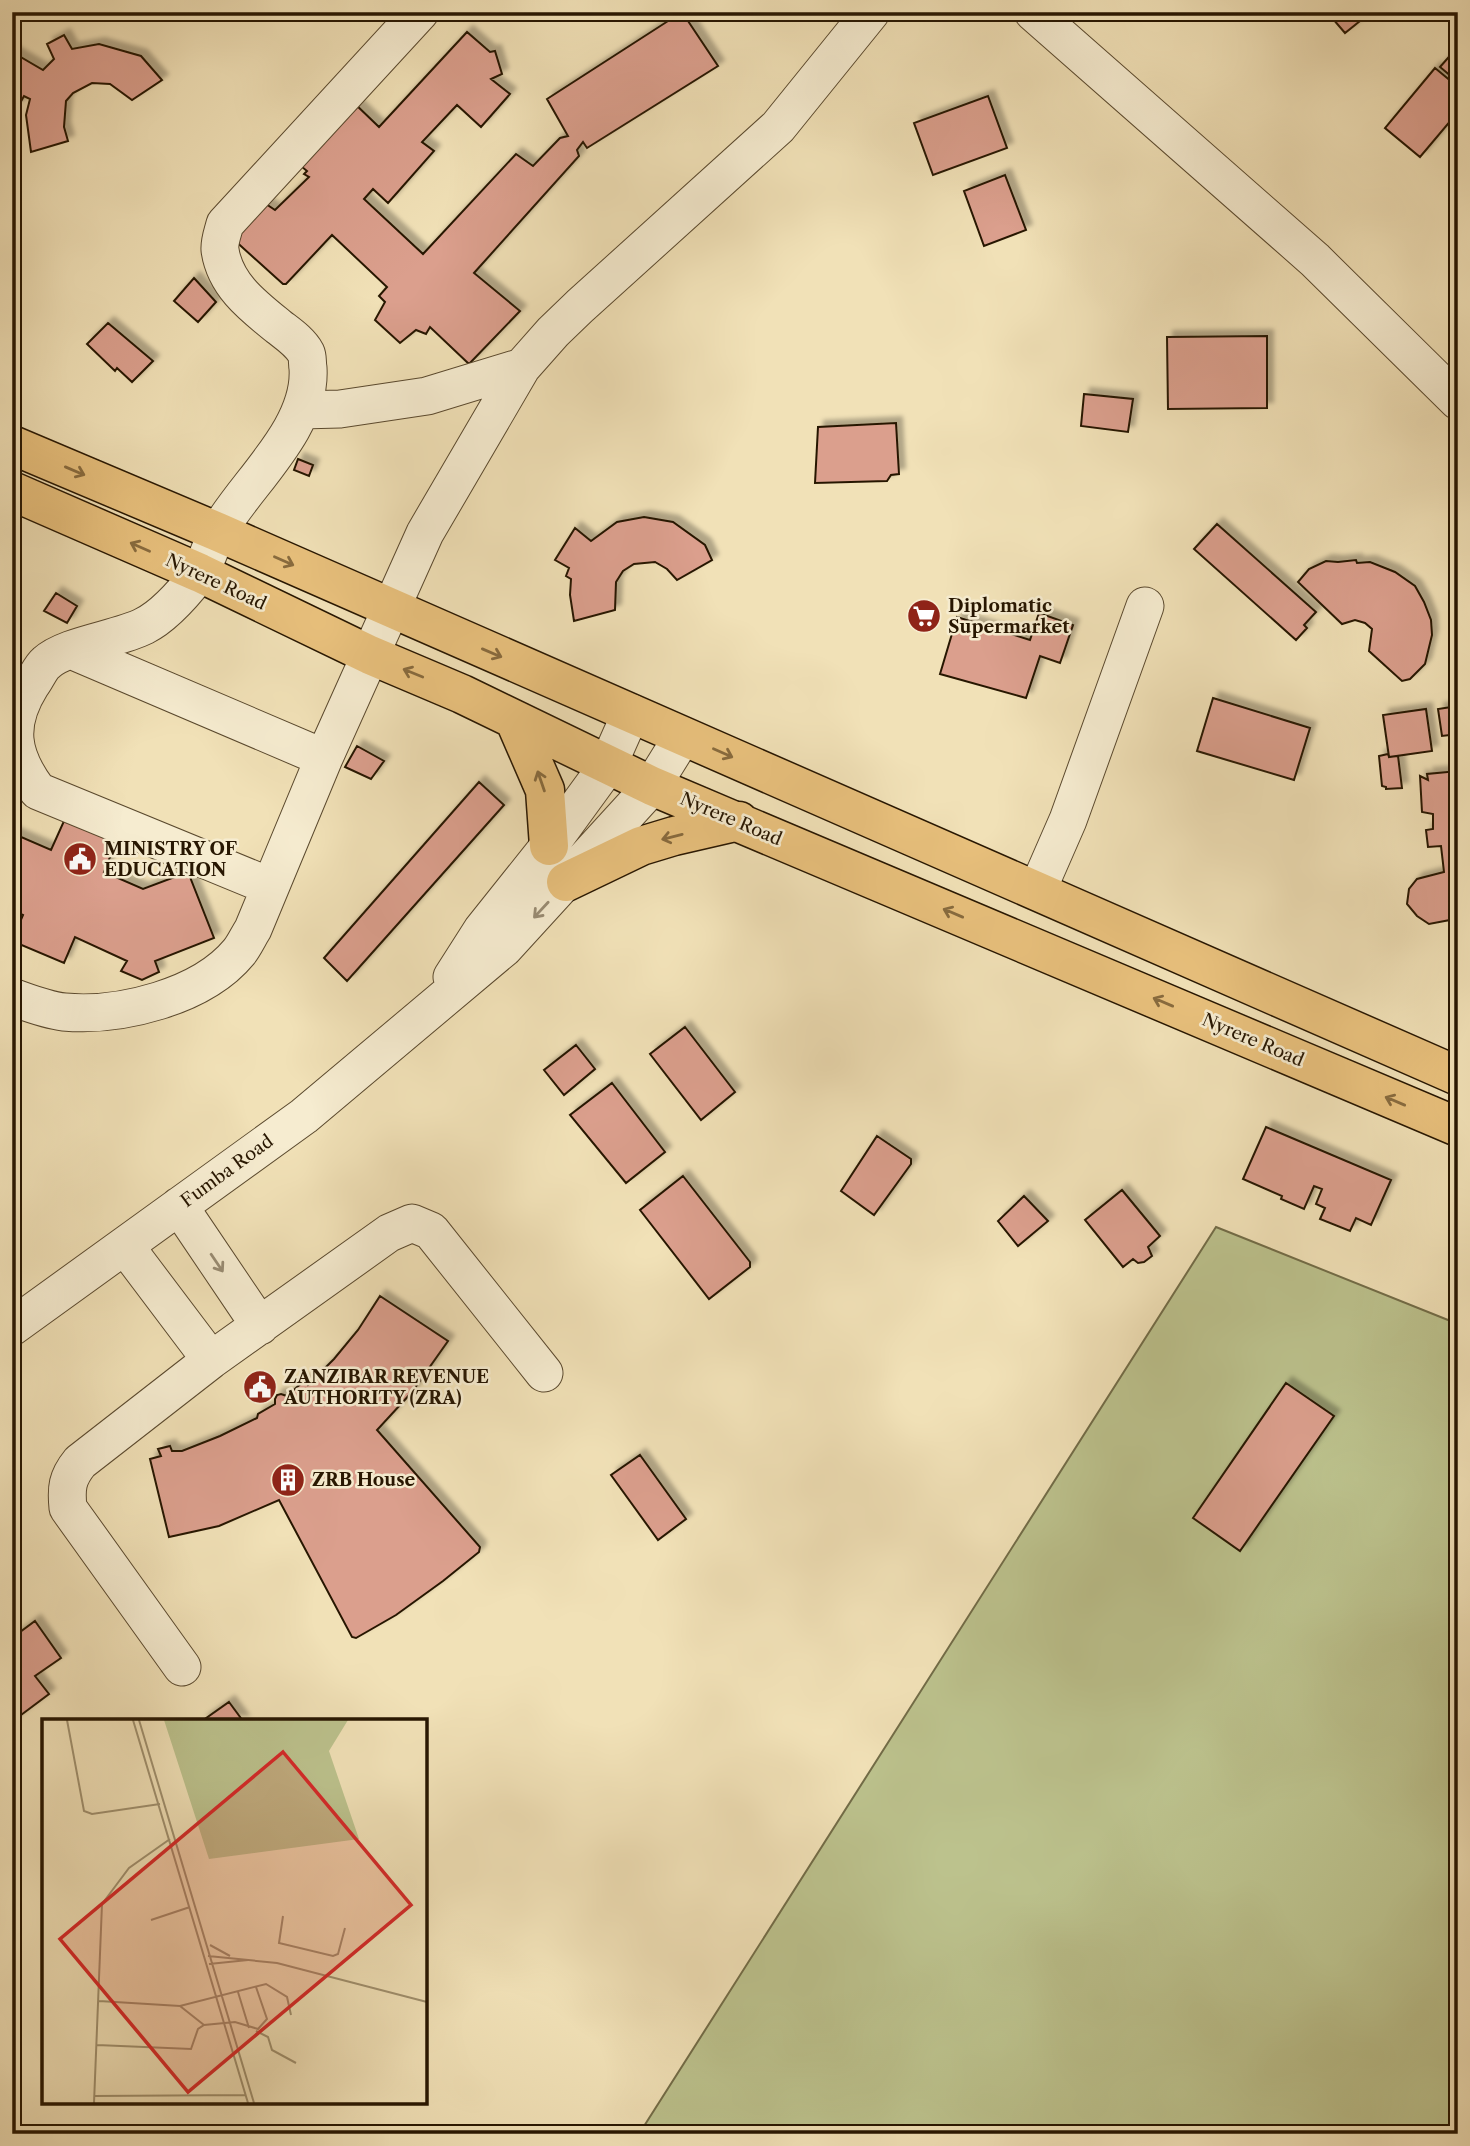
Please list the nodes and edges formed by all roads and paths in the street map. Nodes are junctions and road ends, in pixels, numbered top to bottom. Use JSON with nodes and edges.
{"nodes":[{"id":1,"x":420,"y":12,"type":"edge"},
{"id":2,"x":871,"y":12,"type":"edge"},
{"id":3,"x":1033,"y":12,"type":"edge"},
{"id":4,"x":522,"y":366,"type":"junction"},
{"id":5,"x":1458,"y":401,"type":"edge"},
{"id":6,"x":301,"y":410,"type":"junction"},
{"id":7,"x":12,"y":445,"type":"edge"},
{"id":8,"x":12,"y":491,"type":"edge"},
{"id":9,"x":218,"y":532,"type":"junction"},
{"id":10,"x":200,"y":573,"type":"junction"},
{"id":11,"x":1145,"y":606,"type":"dead end"},
{"id":12,"x":389,"y":609,"type":"junction"},
{"id":13,"x":370,"y":655,"type":"junction"},
{"id":14,"x":58,"y":657,"type":"junction"},
{"id":15,"x":12,"y":680,"type":"edge"},
{"id":16,"x":631,"y":713,"type":"junction"},
{"id":17,"x":515,"y":720,"type":"junction"},
{"id":18,"x":684,"y":736,"type":"junction"},
{"id":19,"x":324,"y":758,"type":"junction"},
{"id":20,"x":608,"y":765,"type":"junction"},
{"id":21,"x":652,"y":786,"type":"junction"},
{"id":22,"x":739,"y":821,"type":"junction"},
{"id":23,"x":549,"y":846,"type":"junction"},
{"id":24,"x":566,"y":882,"type":"junction"},
{"id":25,"x":269,"y":886,"type":"junction"},
{"id":26,"x":1037,"y":891,"type":"junction"},
{"id":27,"x":12,"y":997,"type":"edge"},
{"id":28,"x":435,"y":1005,"type":"junction"},
{"id":29,"x":1458,"y":1076,"type":"edge"},
{"id":30,"x":1458,"y":1127,"type":"edge"},
{"id":31,"x":179,"y":1206,"type":"junction"},
{"id":32,"x":125,"y":1245,"type":"junction"},
{"id":33,"x":260,"y":1326,"type":"junction"},
{"id":34,"x":12,"y":1327,"type":"edge"},
{"id":35,"x":211,"y":1360,"type":"junction"},
{"id":36,"x":544,"y":1373,"type":"dead end"},
{"id":37,"x":182,"y":1667,"type":"dead end"}],
"edges":[{"from":1,"to":6,"type":"street"},
{"from":2,"to":4,"type":"street"},
{"from":3,"to":5,"type":"street"},
{"from":4,"to":6,"type":"street"},
{"from":4,"to":12,"type":"street"},
{"from":6,"to":9,"type":"street"},
{"from":7,"to":9,"type":"main road","one_way":true},
{"from":10,"to":8,"type":"main road","name":"Nyrere Road","one_way":true},
{"from":9,"to":10,"type":"street"},
{"from":9,"to":12,"type":"main road","one_way":true},
{"from":10,"to":13,"type":"main road","name":"Nyrere Road"},
{"from":10,"to":14,"type":"street"},
{"from":11,"to":26,"type":"street"},
{"from":12,"to":13,"type":"street"},
{"from":12,"to":16,"type":"main road","one_way":true},
{"from":17,"to":13,"type":"main road","name":"Nyrere Road","one_way":true},
{"from":13,"to":19,"type":"street"},
{"from":14,"to":15,"type":"street"},
{"from":14,"to":19,"type":"street"},
{"from":14,"to":25,"type":"street"},
{"from":16,"to":18,"type":"main road"},
{"from":16,"to":20,"type":"street","name":"Fumba Road"},
{"from":17,"to":20,"type":"main road","name":"Nyrere Road"},
{"from":23,"to":17,"type":"main road","one_way":true},
{"from":18,"to":21,"type":"street","name":"Fumba Road"},
{"from":18,"to":26,"type":"main road","one_way":true},
{"from":19,"to":25,"type":"street"},
{"from":20,"to":21,"type":"main road","name":"Nyrere Road"},
{"from":20,"to":23,"type":"street","name":"Fumba Road"},
{"from":21,"to":22,"type":"main road","name":"Nyrere Road"},
{"from":21,"to":24,"type":"street","name":"Fumba Road"},
{"from":22,"to":24,"type":"main road","one_way":true},
{"from":30,"to":22,"type":"main road","name":"Nyrere Road","one_way":true},
{"from":23,"to":28,"type":"street","name":"Fumba Road"},
{"from":24,"to":28,"type":"street","name":"Fumba Road","one_way":true},
{"from":25,"to":27,"type":"street"},
{"from":26,"to":29,"type":"main road"},
{"from":28,"to":31,"type":"street","name":"Fumba Road"},
{"from":31,"to":32,"type":"street","name":"Fumba Road"},
{"from":31,"to":33,"type":"street","one_way":true},
{"from":32,"to":34,"type":"street","name":"Fumba Road"},
{"from":32,"to":35,"type":"street"},
{"from":33,"to":35,"type":"street"},
{"from":33,"to":36,"type":"street"},
{"from":35,"to":37,"type":"street"}]}
